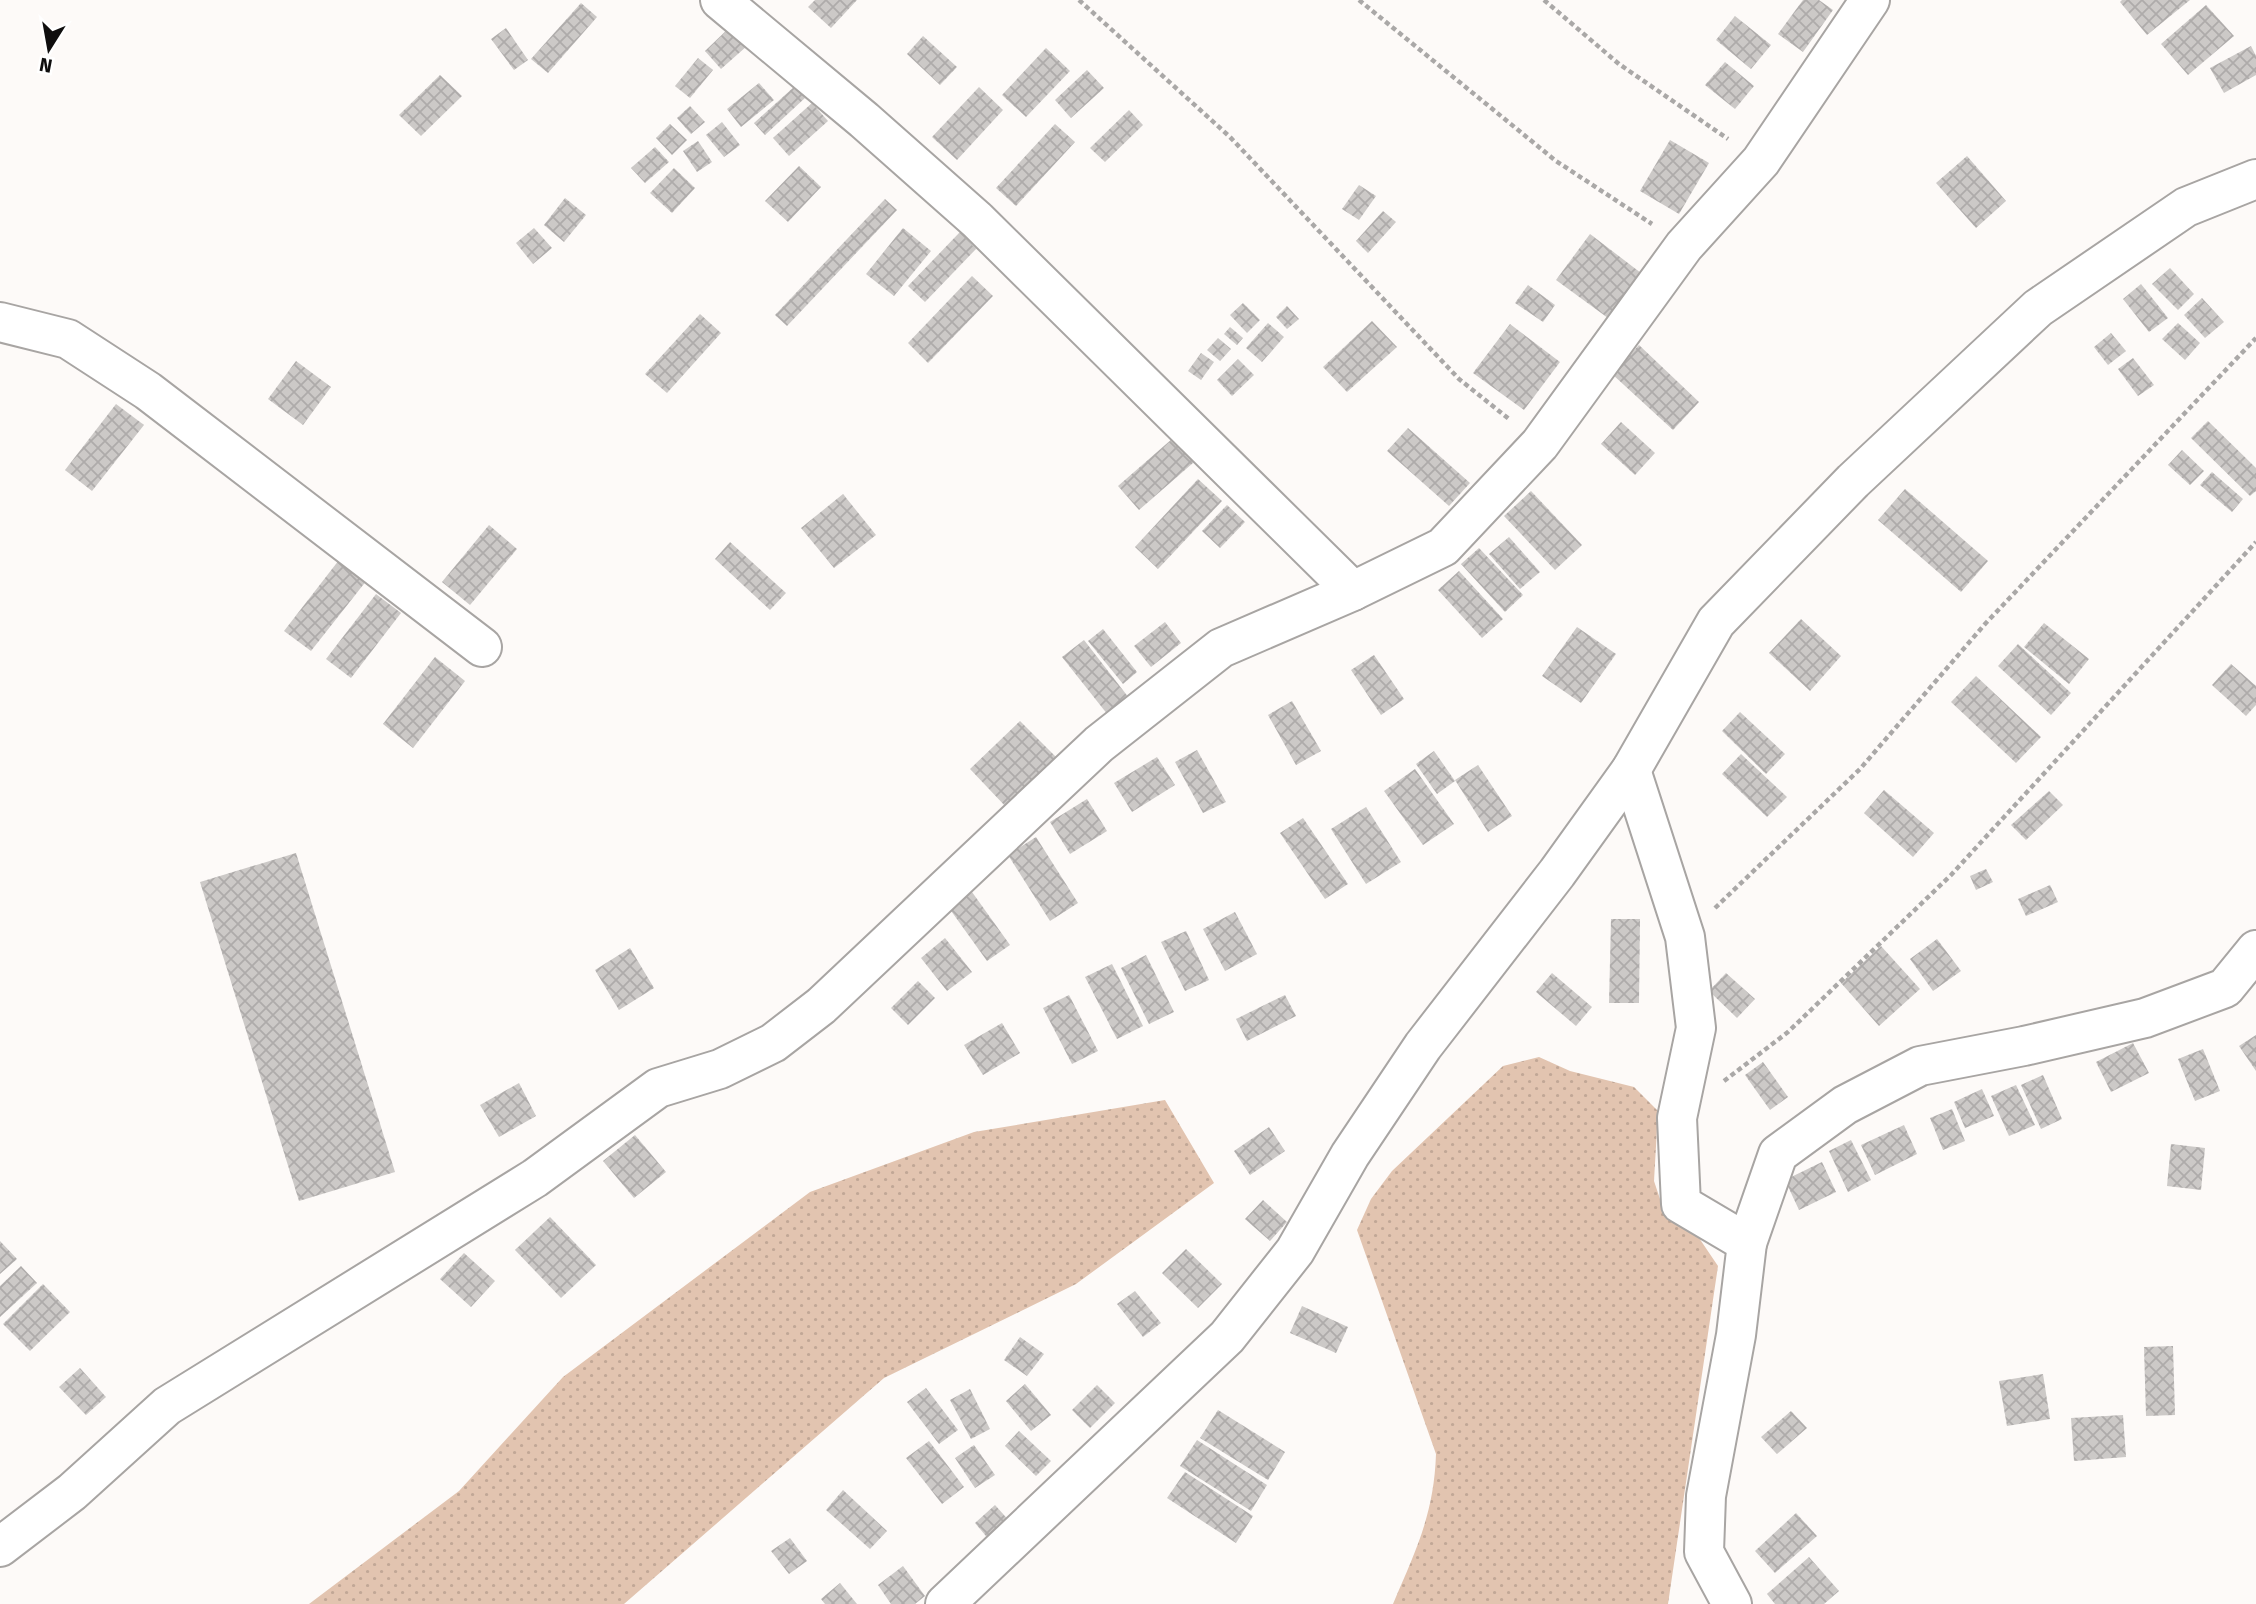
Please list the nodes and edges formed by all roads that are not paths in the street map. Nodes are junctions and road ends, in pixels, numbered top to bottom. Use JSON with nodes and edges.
{"nodes":[{"id":1,"x":720,"y":0,"type":"edge"},
{"id":2,"x":1870,"y":0,"type":"edge"},
{"id":3,"x":2256,"y":179,"type":"edge"},
{"id":4,"x":0,"y":322,"type":"edge"},
{"id":5,"x":1353,"y":591,"type":"junction"},
{"id":6,"x":482,"y":647,"type":"dead end"},
{"id":7,"x":1631,"y":770,"type":"junction"},
{"id":8,"x":2256,"y":950,"type":"edge"},
{"id":9,"x":1747,"y":1243,"type":"junction"},
{"id":10,"x":0,"y":1547,"type":"edge"},
{"id":11,"x":1728,"y":1603,"type":"edge"},
{"id":12,"x":945,"y":1604,"type":"edge"}],
"edges":[{"from":1,"to":5,"type":"street"},
{"from":2,"to":5,"type":"street"},
{"from":3,"to":7,"type":"street"},
{"from":4,"to":6,"type":"street"},
{"from":5,"to":10,"type":"street"},
{"from":7,"to":9,"type":"street"},
{"from":7,"to":12,"type":"street"},
{"from":8,"to":9,"type":"street"},
{"from":9,"to":11,"type":"street"}]}
